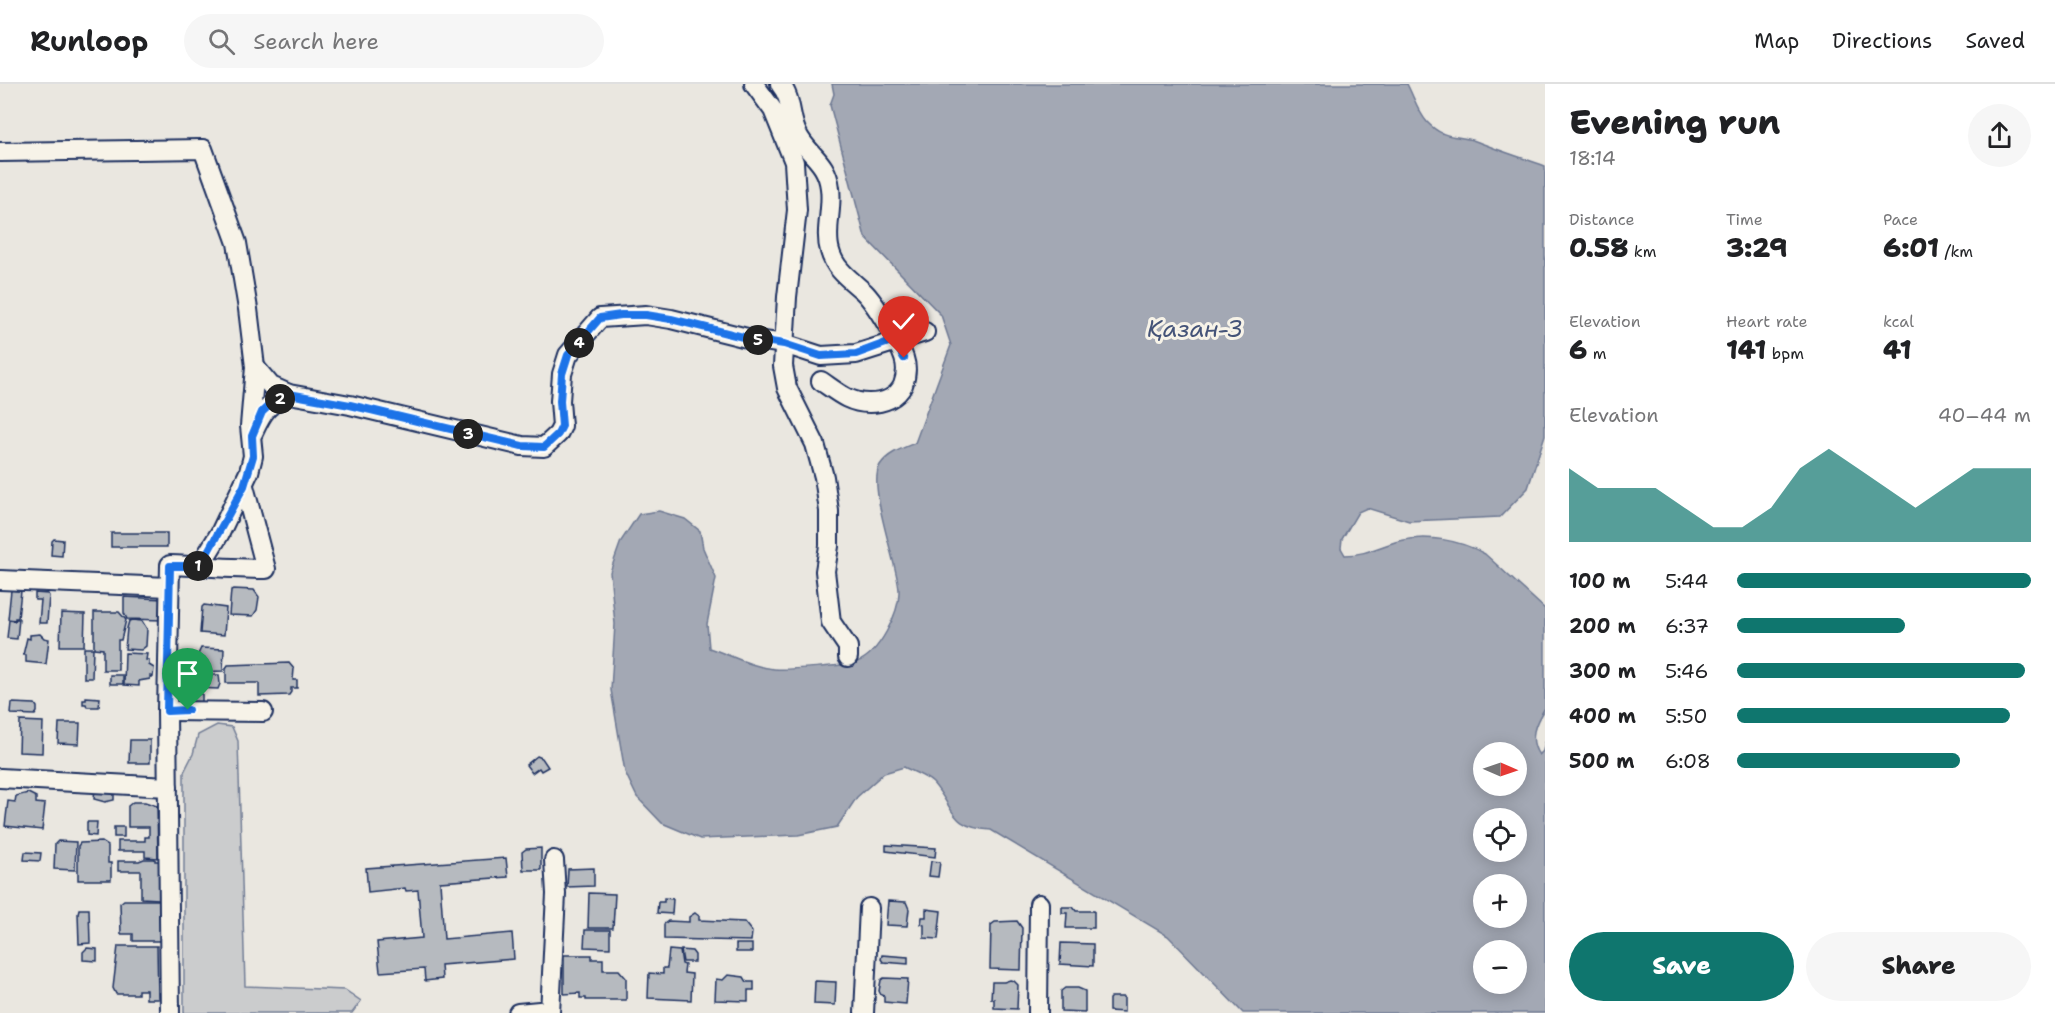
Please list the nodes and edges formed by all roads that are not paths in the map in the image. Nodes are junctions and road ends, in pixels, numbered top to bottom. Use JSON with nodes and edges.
{"nodes":[{"id":1,"x":754,"y":84,"type":"edge"},
{"id":2,"x":780,"y":84,"type":"edge"},
{"id":3,"x":0,"y":152,"type":"edge"},
{"id":4,"x":925,"y":332,"type":"dead end"},
{"id":5,"x":894,"y":340,"type":"junction"},
{"id":6,"x":784,"y":344,"type":"junction"},
{"id":7,"x":255,"y":367,"type":"junction"},
{"id":8,"x":821,"y":381,"type":"dead end"},
{"id":9,"x":289,"y":394,"type":"junction"},
{"id":10,"x":252,"y":436,"type":"junction"},
{"id":11,"x":244,"y":486,"type":"junction"},
{"id":12,"x":200,"y":566,"type":"junction"},
{"id":13,"x":0,"y":580,"type":"edge"},
{"id":14,"x":169,"y":587,"type":"junction"},
{"id":15,"x":848,"y":657,"type":"dead end"},
{"id":16,"x":167,"y":711,"type":"junction"},
{"id":17,"x":263,"y":712,"type":"dead end"},
{"id":18,"x":0,"y":778,"type":"edge"},
{"id":19,"x":168,"y":787,"type":"junction"},
{"id":20,"x":554,"y":860,"type":"dead end"},
{"id":21,"x":1039,"y":904,"type":"dead end"},
{"id":22,"x":869,"y":908,"type":"dead end"},
{"id":23,"x":550,"y":1011,"type":"edge"},
{"id":24,"x":170,"y":1013,"type":"edge"},
{"id":25,"x":518,"y":1013,"type":"edge"},
{"id":26,"x":864,"y":1013,"type":"edge"},
{"id":27,"x":1038,"y":1013,"type":"edge"}],
"edges":[{"from":1,"to":6,"type":"street"},
{"from":2,"to":5,"type":"street"},
{"from":3,"to":7,"type":"street"},
{"from":4,"to":5,"type":"street"},
{"from":5,"to":6,"type":"street"},
{"from":5,"to":8,"type":"street"},
{"from":6,"to":9,"type":"street"},
{"from":6,"to":15,"type":"street"},
{"from":7,"to":9,"type":"street"},
{"from":7,"to":10,"type":"street"},
{"from":9,"to":10,"type":"street"},
{"from":10,"to":11,"type":"street"},
{"from":11,"to":12,"type":"street"},
{"from":11,"to":12,"type":"street"},
{"from":12,"to":14,"type":"street"},
{"from":13,"to":14,"type":"street"},
{"from":14,"to":16,"type":"street"},
{"from":16,"to":17,"type":"street"},
{"from":16,"to":19,"type":"street"},
{"from":18,"to":19,"type":"street"},
{"from":19,"to":24,"type":"street"},
{"from":20,"to":23,"type":"street"},
{"from":21,"to":27,"type":"street"},
{"from":22,"to":26,"type":"street"},
{"from":23,"to":25,"type":"street"}]}
